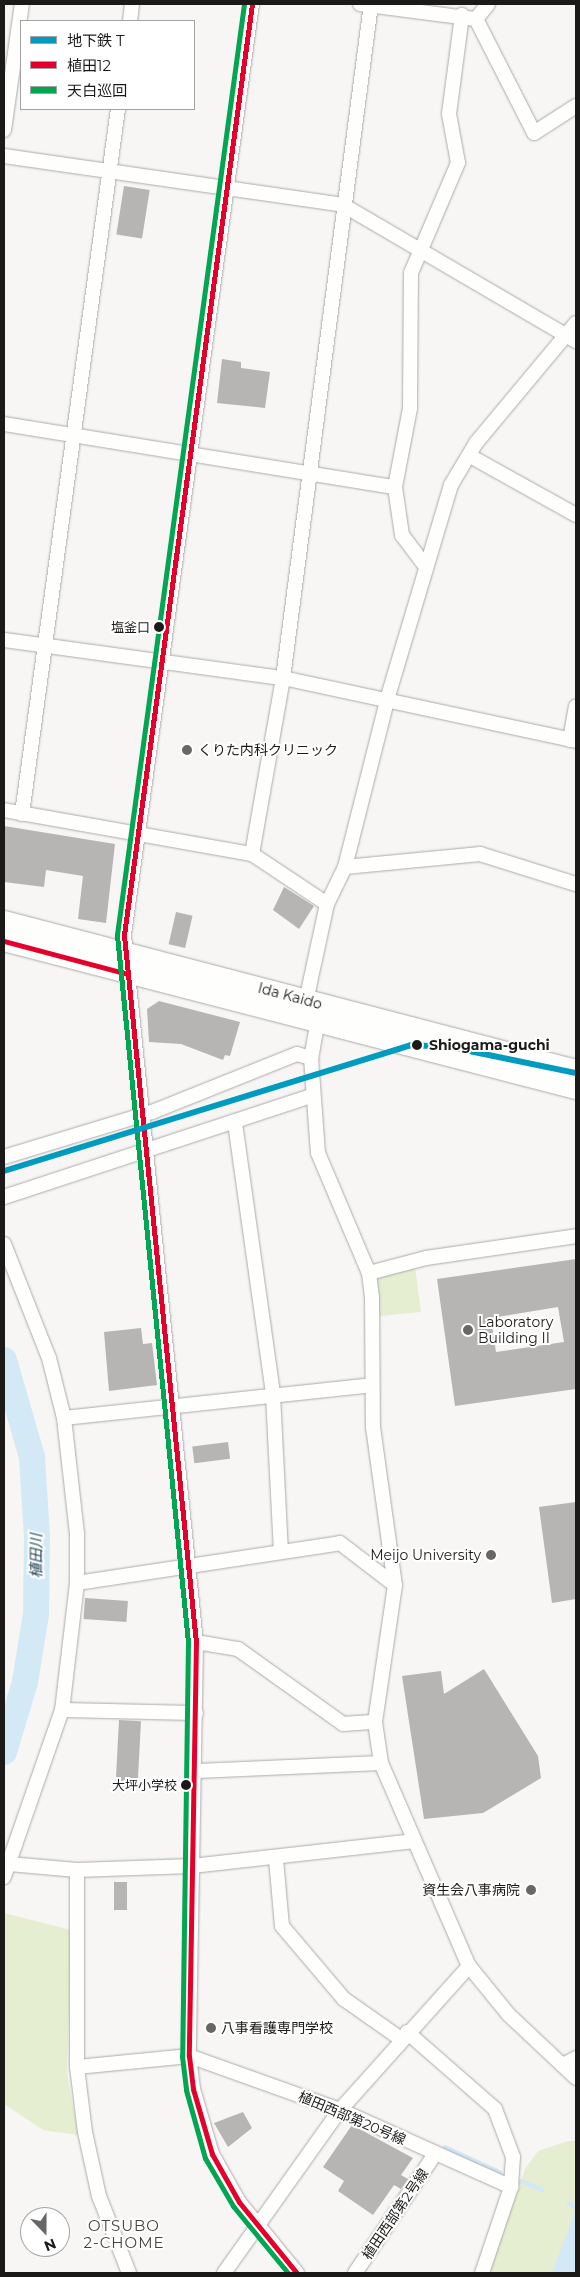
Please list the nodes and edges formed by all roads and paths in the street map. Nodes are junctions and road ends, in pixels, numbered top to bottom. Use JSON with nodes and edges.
{"nodes":[{"id":1,"x":22,"y":4,"type":"edge"},
{"id":2,"x":132,"y":4,"type":"edge"},
{"id":3,"x":252,"y":4,"type":"edge"},
{"id":4,"x":367,"y":4,"type":"edge"},
{"id":5,"x":488,"y":4,"type":"edge"},
{"id":6,"x":469,"y":17,"type":"junction"},
{"id":7,"x":130,"y":20,"type":"edge"},
{"id":8,"x":576,"y":106,"type":"edge"},
{"id":9,"x":118,"y":110,"type":"edge"},
{"id":10,"x":4,"y":130,"type":"edge"},
{"id":11,"x":4,"y":156,"type":"edge"},
{"id":12,"x":110,"y":172,"type":"junction"},
{"id":13,"x":227,"y":188,"type":"junction"},
{"id":14,"x":343,"y":205,"type":"junction"},
{"id":15,"x":422,"y":250,"type":"junction"},
{"id":16,"x":576,"y":323,"type":"edge"},
{"id":17,"x":571,"y":337,"type":"edge"},
{"id":18,"x":4,"y":424,"type":"edge"},
{"id":19,"x":74,"y":435,"type":"junction"},
{"id":20,"x":190,"y":455,"type":"junction"},
{"id":21,"x":470,"y":456,"type":"junction"},
{"id":22,"x":308,"y":473,"type":"junction"},
{"id":23,"x":395,"y":487,"type":"junction"},
{"id":24,"x":576,"y":515,"type":"edge"},
{"id":25,"x":426,"y":567,"type":"junction"},
{"id":26,"x":4,"y":640,"type":"edge"},
{"id":27,"x":44,"y":647,"type":"junction"},
{"id":28,"x":162,"y":665,"type":"junction"},
{"id":29,"x":283,"y":678,"type":"junction"},
{"id":30,"x":388,"y":697,"type":"junction"},
{"id":31,"x":576,"y":707,"type":"edge"},
{"id":32,"x":573,"y":740,"type":"edge"},
{"id":33,"x":4,"y":810,"type":"edge"},
{"id":34,"x":22,"y":814,"type":"junction"},
{"id":35,"x":138,"y":834,"type":"junction"},
{"id":36,"x":252,"y":854,"type":"junction"},
{"id":37,"x":345,"y":867,"type":"junction"},
{"id":38,"x":576,"y":884,"type":"edge"},
{"id":39,"x":327,"y":904,"type":"junction"},
{"id":40,"x":4,"y":921,"type":"edge"},
{"id":41,"x":4,"y":941,"type":"edge"},
{"id":42,"x":126,"y":953,"type":"junction"},
{"id":43,"x":128,"y":974,"type":"junction"},
{"id":44,"x":306,"y":1001,"type":"junction"},
{"id":45,"x":317,"y":1025,"type":"junction"},
{"id":46,"x":311,"y":1058,"type":"junction"},
{"id":47,"x":576,"y":1070,"type":"edge"},
{"id":48,"x":576,"y":1089,"type":"edge"},
{"id":49,"x":311,"y":1096,"type":"junction"},
{"id":50,"x":140,"y":1116,"type":"junction"},
{"id":51,"x":235,"y":1123,"type":"junction"},
{"id":52,"x":146,"y":1153,"type":"junction"},
{"id":53,"x":4,"y":1157,"type":"edge"},
{"id":54,"x":4,"y":1198,"type":"edge"},
{"id":55,"x":576,"y":1236,"type":"edge"},
{"id":56,"x":4,"y":1244,"type":"edge"},
{"id":57,"x":369,"y":1273,"type":"junction"},
{"id":58,"x":371,"y":1385,"type":"junction"},
{"id":59,"x":273,"y":1395,"type":"junction"},
{"id":60,"x":173,"y":1406,"type":"junction"},
{"id":61,"x":64,"y":1418,"type":"junction"},
{"id":62,"x":281,"y":1551,"type":"junction"},
{"id":63,"x":191,"y":1566,"type":"junction"},
{"id":64,"x":76,"y":1583,"type":"junction"},
{"id":65,"x":395,"y":1584,"type":"junction"},
{"id":66,"x":196,"y":1642,"type":"junction"},
{"id":67,"x":62,"y":1710,"type":"junction"},
{"id":68,"x":196,"y":1712,"type":"junction"},
{"id":69,"x":375,"y":1722,"type":"junction"},
{"id":70,"x":380,"y":1763,"type":"junction"},
{"id":71,"x":197,"y":1771,"type":"junction"},
{"id":72,"x":415,"y":1841,"type":"junction"},
{"id":73,"x":276,"y":1859,"type":"junction"},
{"id":74,"x":192,"y":1866,"type":"junction"},
{"id":75,"x":6,"y":1870,"type":"edge"},
{"id":76,"x":77,"y":1870,"type":"junction"},
{"id":77,"x":469,"y":1966,"type":"junction"},
{"id":78,"x":404,"y":2035,"type":"junction"},
{"id":79,"x":189,"y":2056,"type":"junction"},
{"id":80,"x":576,"y":2058,"type":"edge"},
{"id":81,"x":563,"y":2065,"type":"junction"},
{"id":82,"x":77,"y":2067,"type":"junction"},
{"id":83,"x":576,"y":2078,"type":"edge"},
{"id":84,"x":340,"y":2110,"type":"junction"},
{"id":85,"x":435,"y":2154,"type":"junction"},
{"id":86,"x":512,"y":2187,"type":"junction"},
{"id":87,"x":259,"y":2230,"type":"junction"},
{"id":88,"x":129,"y":2273,"type":"edge"},
{"id":89,"x":224,"y":2273,"type":"edge"},
{"id":90,"x":297,"y":2273,"type":"edge"},
{"id":91,"x":356,"y":2273,"type":"edge"},
{"id":92,"x":482,"y":2273,"type":"edge"}],
"edges":[{"from":1,"to":10,"type":"street"},
{"from":2,"to":7,"type":"street"},
{"from":3,"to":13,"type":"street"},
{"from":4,"to":6,"type":"street"},
{"from":4,"to":14,"type":"street"},
{"from":5,"to":6,"type":"street"},
{"from":6,"to":8,"type":"street"},
{"from":6,"to":15,"type":"street"},
{"from":9,"to":12,"type":"street"},
{"from":11,"to":12,"type":"street"},
{"from":12,"to":13,"type":"street"},
{"from":12,"to":19,"type":"street"},
{"from":13,"to":14,"type":"street"},
{"from":13,"to":20,"type":"street"},
{"from":14,"to":15,"type":"street"},
{"from":14,"to":22,"type":"street"},
{"from":15,"to":17,"type":"street"},
{"from":15,"to":23,"type":"street"},
{"from":16,"to":17,"type":"street"},
{"from":17,"to":21,"type":"street"},
{"from":18,"to":19,"type":"street"},
{"from":19,"to":20,"type":"street"},
{"from":19,"to":27,"type":"street"},
{"from":20,"to":22,"type":"street"},
{"from":20,"to":28,"type":"street"},
{"from":21,"to":24,"type":"street"},
{"from":21,"to":25,"type":"street"},
{"from":22,"to":23,"type":"street"},
{"from":22,"to":29,"type":"street"},
{"from":23,"to":25,"type":"street"},
{"from":25,"to":30,"type":"street"},
{"from":26,"to":27,"type":"street"},
{"from":27,"to":28,"type":"street"},
{"from":27,"to":34,"type":"street"},
{"from":28,"to":29,"type":"street"},
{"from":28,"to":35,"type":"street"},
{"from":29,"to":30,"type":"street"},
{"from":29,"to":36,"type":"street"},
{"from":30,"to":32,"type":"street"},
{"from":30,"to":37,"type":"street"},
{"from":31,"to":32,"type":"street"},
{"from":33,"to":34,"type":"street"},
{"from":34,"to":35,"type":"street"},
{"from":35,"to":36,"type":"street"},
{"from":35,"to":42,"type":"street"},
{"from":36,"to":39,"type":"street"},
{"from":37,"to":38,"type":"street"},
{"from":37,"to":39,"type":"street"},
{"from":39,"to":44,"type":"street"},
{"from":40,"to":42,"type":"highway","name":"Ida Kaido"},
{"from":41,"to":43,"type":"highway","name":"Ida Kaido"},
{"from":42,"to":43,"type":"street"},
{"from":42,"to":44,"type":"highway","name":"Ida Kaido"},
{"from":43,"to":45,"type":"highway","name":"Ida Kaido"},
{"from":43,"to":50,"type":"street"},
{"from":44,"to":45,"type":"street"},
{"from":44,"to":47,"type":"highway","name":"Ida Kaido"},
{"from":45,"to":46,"type":"street"},
{"from":45,"to":48,"type":"highway","name":"Ida Kaido"},
{"from":46,"to":49,"type":"street"},
{"from":46,"to":50,"type":"street"},
{"from":49,"to":51,"type":"street"},
{"from":49,"to":57,"type":"street"},
{"from":50,"to":52,"type":"street"},
{"from":50,"to":53,"type":"street"},
{"from":51,"to":52,"type":"street"},
{"from":51,"to":59,"type":"street"},
{"from":52,"to":54,"type":"street"},
{"from":52,"to":60,"type":"street"},
{"from":55,"to":57,"type":"street"},
{"from":56,"to":61,"type":"street"},
{"from":57,"to":58,"type":"street"},
{"from":58,"to":59,"type":"street"},
{"from":58,"to":65,"type":"street"},
{"from":59,"to":60,"type":"street"},
{"from":59,"to":62,"type":"street"},
{"from":60,"to":61,"type":"street"},
{"from":60,"to":63,"type":"street"},
{"from":61,"to":64,"type":"street"},
{"from":62,"to":63,"type":"street"},
{"from":62,"to":65,"type":"street"},
{"from":63,"to":64,"type":"street"},
{"from":63,"to":66,"type":"street"},
{"from":64,"to":67,"type":"street"},
{"from":65,"to":69,"type":"street"},
{"from":66,"to":68,"type":"street"},
{"from":66,"to":69,"type":"street"},
{"from":67,"to":68,"type":"street"},
{"from":67,"to":75,"type":"street"},
{"from":68,"to":71,"type":"street"},
{"from":69,"to":70,"type":"street"},
{"from":70,"to":71,"type":"street"},
{"from":70,"to":72,"type":"street"},
{"from":71,"to":74,"type":"street"},
{"from":72,"to":73,"type":"street"},
{"from":72,"to":77,"type":"street"},
{"from":73,"to":74,"type":"street"},
{"from":73,"to":78,"type":"street"},
{"from":74,"to":76,"type":"street"},
{"from":74,"to":79,"type":"street"},
{"from":75,"to":76,"type":"street"},
{"from":76,"to":82,"type":"street"},
{"from":77,"to":78,"type":"street"},
{"from":77,"to":81,"type":"street"},
{"from":78,"to":84,"type":"street"},
{"from":78,"to":86,"type":"street"},
{"from":79,"to":82,"type":"street"},
{"from":79,"to":84,"type":"street","name":"植田西部第20号線"},
{"from":79,"to":87,"type":"street"},
{"from":80,"to":81,"type":"street"},
{"from":81,"to":83,"type":"street"},
{"from":82,"to":88,"type":"street"},
{"from":84,"to":85,"type":"street","name":"植田西部第20号線"},
{"from":84,"to":87,"type":"street"},
{"from":85,"to":86,"type":"street","name":"植田西部第20号線"},
{"from":85,"to":91,"type":"street","name":"植田西部第2号線"},
{"from":86,"to":92,"type":"street"},
{"from":87,"to":89,"type":"street"},
{"from":87,"to":90,"type":"street"}]}
